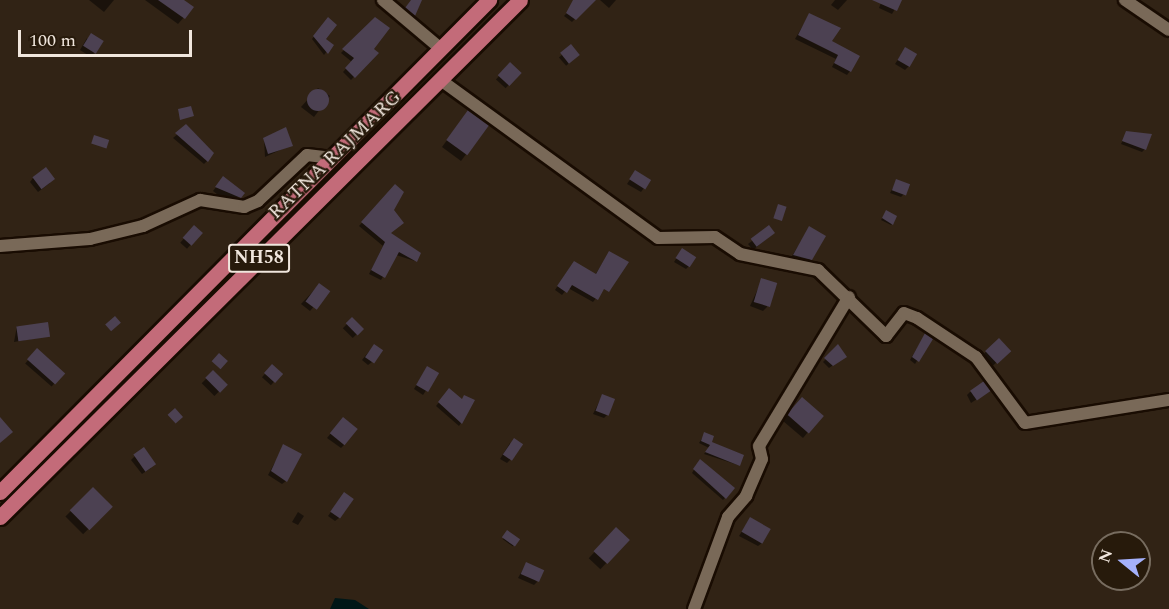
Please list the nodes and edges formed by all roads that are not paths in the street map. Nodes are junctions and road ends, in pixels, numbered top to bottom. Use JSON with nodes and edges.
{"nodes":[{"id":1,"x":383,"y":0,"type":"edge"},
{"id":2,"x":489,"y":0,"type":"edge"},
{"id":3,"x":520,"y":0,"type":"edge"},
{"id":4,"x":1125,"y":0,"type":"edge"},
{"id":5,"x":1169,"y":30,"type":"edge"},
{"id":6,"x":441,"y":49,"type":"junction"},
{"id":7,"x":442,"y":81,"type":"junction"},
{"id":8,"x":330,"y":158,"type":"junction"},
{"id":9,"x":0,"y":246,"type":"edge"},
{"id":10,"x":849,"y":297,"type":"junction"},
{"id":11,"x":1169,"y":399,"type":"edge"},
{"id":12,"x":0,"y":492,"type":"edge"},
{"id":13,"x":0,"y":518,"type":"edge"},
{"id":14,"x":694,"y":609,"type":"edge"}],
"edges":[{"from":1,"to":6,"type":"street"},
{"from":2,"to":6,"type":"main road","name":"RATNA RAJMARG","number":"NH58"},
{"from":3,"to":7,"type":"main road","name":"RATNA RAJMARG","number":"NH58"},
{"from":4,"to":5,"type":"street"},
{"from":6,"to":8,"type":"main road","name":"RATNA RAJMARG","number":"NH58"},
{"from":7,"to":10,"type":"street"},
{"from":7,"to":13,"type":"main road","name":"RATNA RAJMARG","number":"NH58"},
{"from":8,"to":9,"type":"street"},
{"from":8,"to":12,"type":"main road","name":"RATNA RAJMARG","number":"NH58"},
{"from":10,"to":11,"type":"street"},
{"from":10,"to":14,"type":"street"}]}
